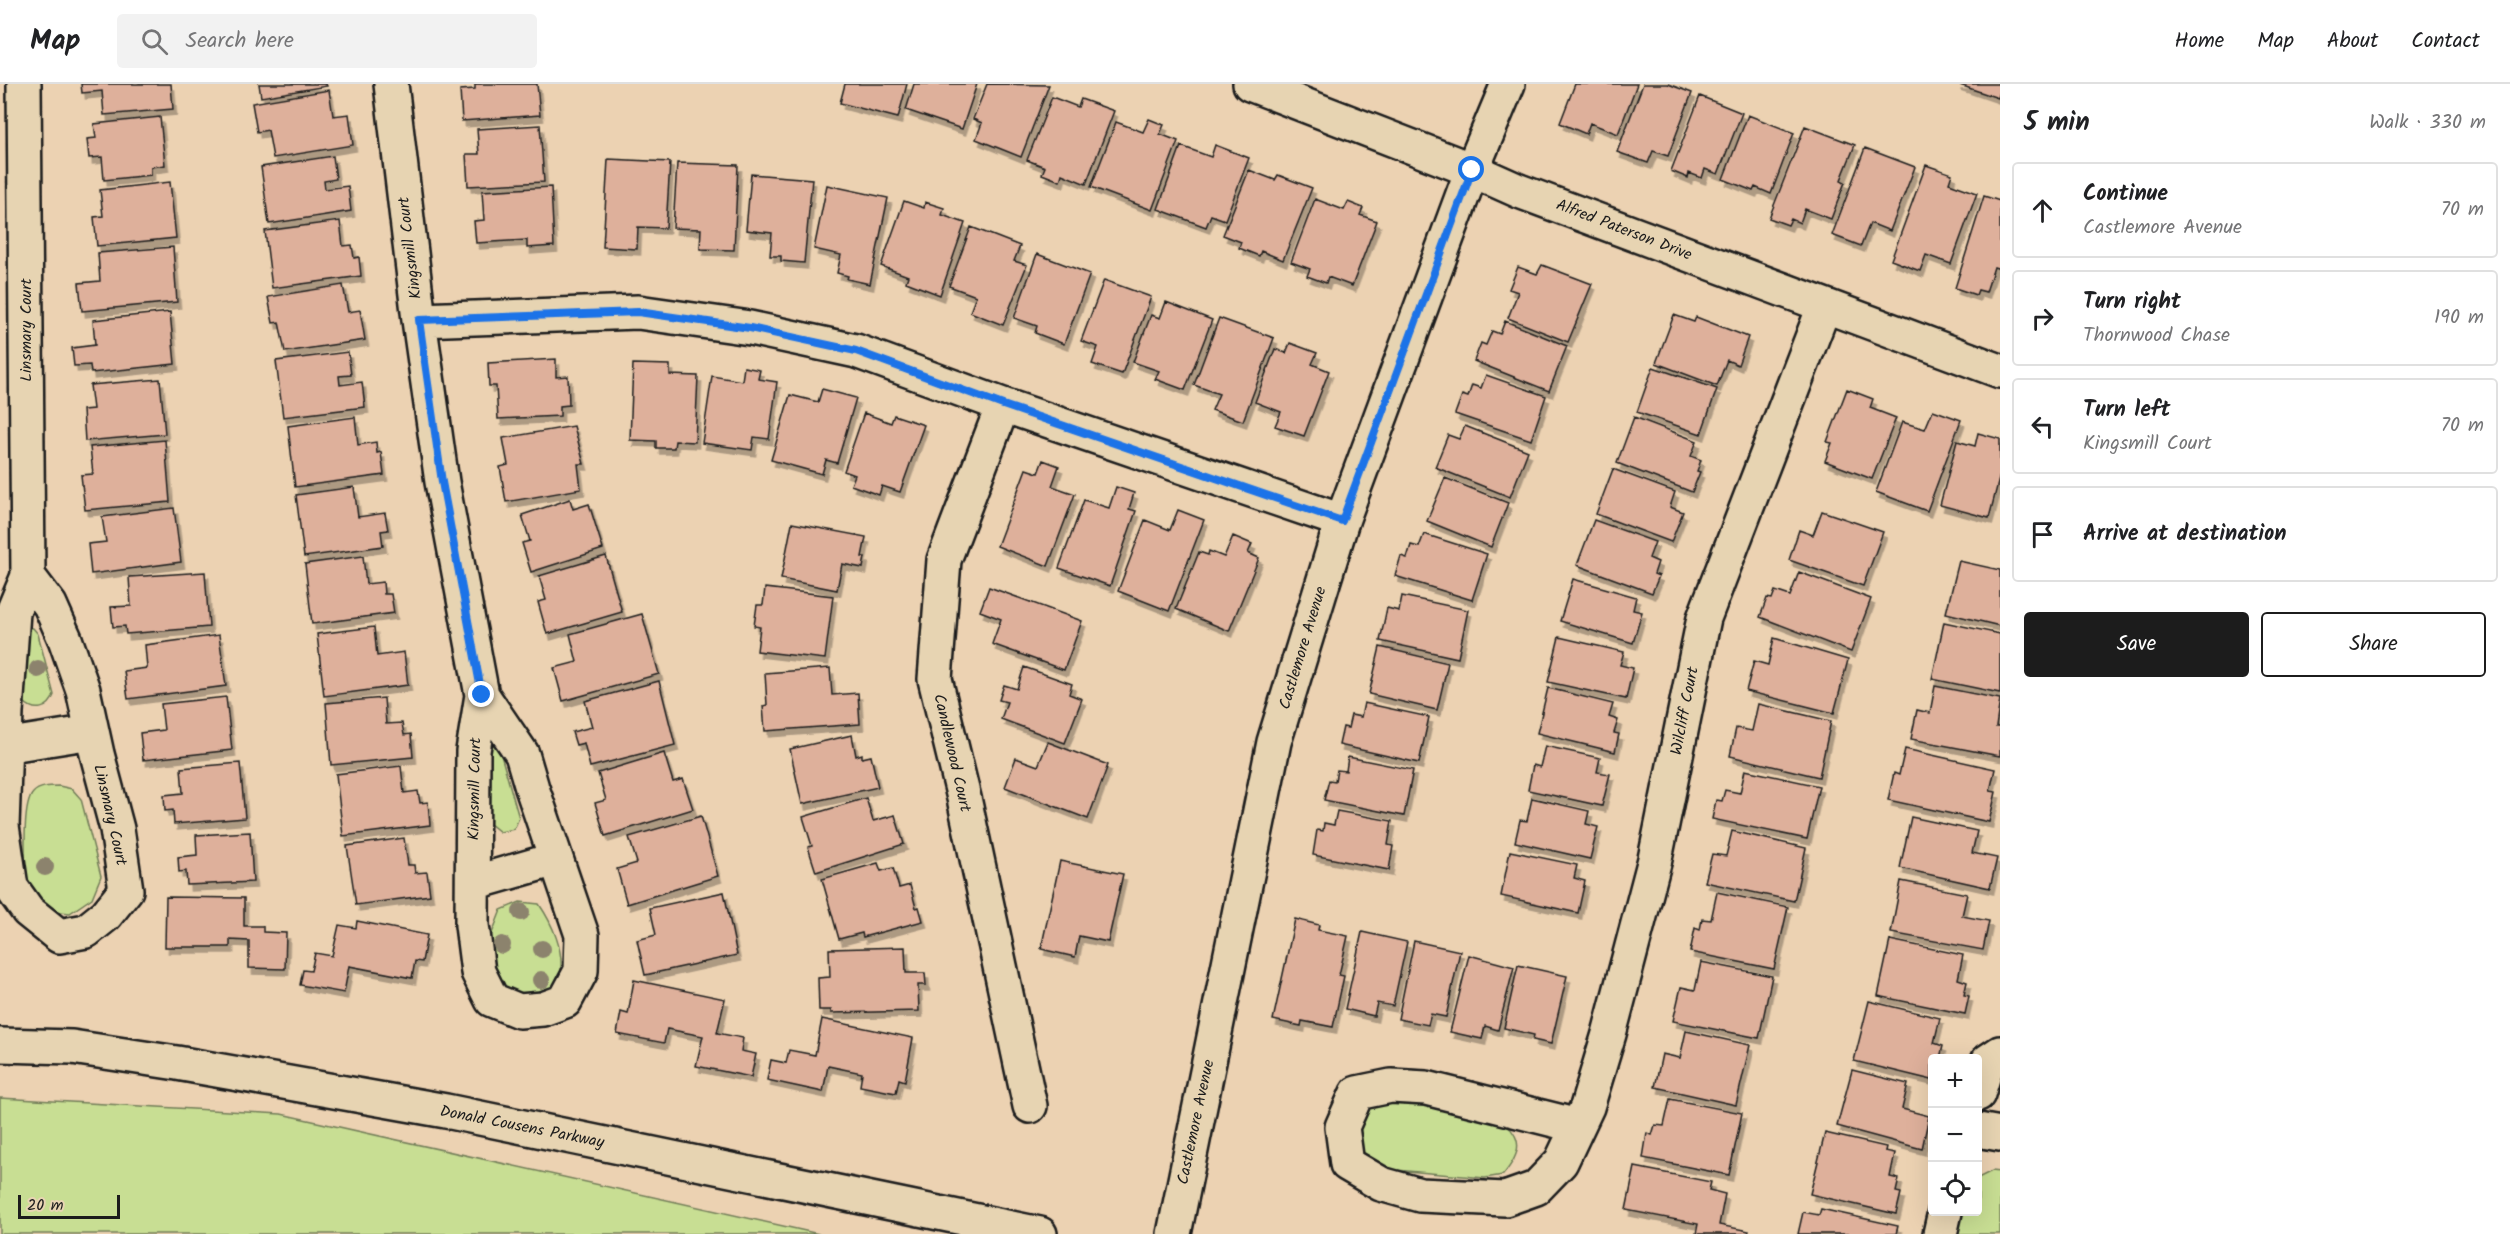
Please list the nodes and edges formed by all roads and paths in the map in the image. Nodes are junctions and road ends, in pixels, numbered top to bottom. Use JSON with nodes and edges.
{"nodes":[{"id":1,"x":24,"y":84,"type":"edge"},
{"id":2,"x":392,"y":84,"type":"edge"},
{"id":3,"x":1250,"y":84,"type":"edge"},
{"id":4,"x":1508,"y":84,"type":"edge"},
{"id":5,"x":1472,"y":170,"type":"junction"},
{"id":6,"x":1824,"y":306,"type":"junction"},
{"id":7,"x":419,"y":320,"type":"junction"},
{"id":8,"x":2000,"y":371,"type":"edge"},
{"id":9,"x":1003,"y":405,"type":"junction"},
{"id":10,"x":1342,"y":521,"type":"junction"},
{"id":11,"x":28,"y":576,"type":"junction"},
{"id":12,"x":482,"y":695,"type":"junction"},
{"id":13,"x":92,"y":732,"type":"junction"},
{"id":14,"x":4,"y":746,"type":"junction"},
{"id":15,"x":556,"y":859,"type":"junction"},
{"id":16,"x":473,"y":883,"type":"junction"},
{"id":17,"x":0,"y":1045,"type":"edge"},
{"id":18,"x":2000,"y":1053,"type":"edge"},
{"id":19,"x":1982,"y":1079,"type":"edge"},
{"id":20,"x":1030,"y":1106,"type":"dead end"},
{"id":21,"x":1578,"y":1126,"type":"junction"},
{"id":22,"x":1982,"y":1131,"type":"edge"},
{"id":23,"x":2000,"y":1134,"type":"edge"},
{"id":24,"x":1944,"y":1216,"type":"edge"},
{"id":25,"x":1040,"y":1234,"type":"edge"},
{"id":26,"x":1174,"y":1234,"type":"edge"},
{"id":27,"x":1940,"y":1234,"type":"edge"}],
"edges":[{"from":1,"to":11,"type":"street","name":"Linsmary Court"},
{"from":2,"to":7,"type":"street","name":"Kingsmill Court"},
{"from":3,"to":5,"type":"street","name":"Alfred Paterson Drive"},
{"from":4,"to":5,"type":"street","name":"Castlemore Avenue"},
{"from":5,"to":6,"type":"street","name":"Alfred Paterson Drive"},
{"from":5,"to":10,"type":"street","name":"Castlemore Avenue"},
{"from":6,"to":8,"type":"street","name":"Alfred Paterson Drive"},
{"from":6,"to":21,"type":"street","name":"Wilcliff Court"},
{"from":7,"to":9,"type":"street"},
{"from":7,"to":12,"type":"street","name":"Kingsmill Court"},
{"from":9,"to":10,"type":"street"},
{"from":9,"to":20,"type":"street","name":"Candlewood Court"},
{"from":10,"to":26,"type":"street","name":"Castlemore Avenue"},
{"from":11,"to":13,"type":"street","name":"Linsmary Court"},
{"from":11,"to":14,"type":"street","name":"Linsmary Court"},
{"from":12,"to":15,"type":"street","name":"Kingsmill Court"},
{"from":12,"to":16,"type":"street","name":"Kingsmill Court"},
{"from":13,"to":14,"type":"street"},
{"from":13,"to":14,"type":"street","name":"Linsmary Court"},
{"from":15,"to":16,"type":"street"},
{"from":15,"to":16,"type":"street","name":"Kingsmill Court"},
{"from":17,"to":25,"type":"street","name":"Donald Cousens Parkway"},
{"from":18,"to":19,"type":"street"},
{"from":21,"to":21,"type":"street","name":"Wilcliff Court"},
{"from":22,"to":23,"type":"street"},
{"from":24,"to":27,"type":"street"}]}
